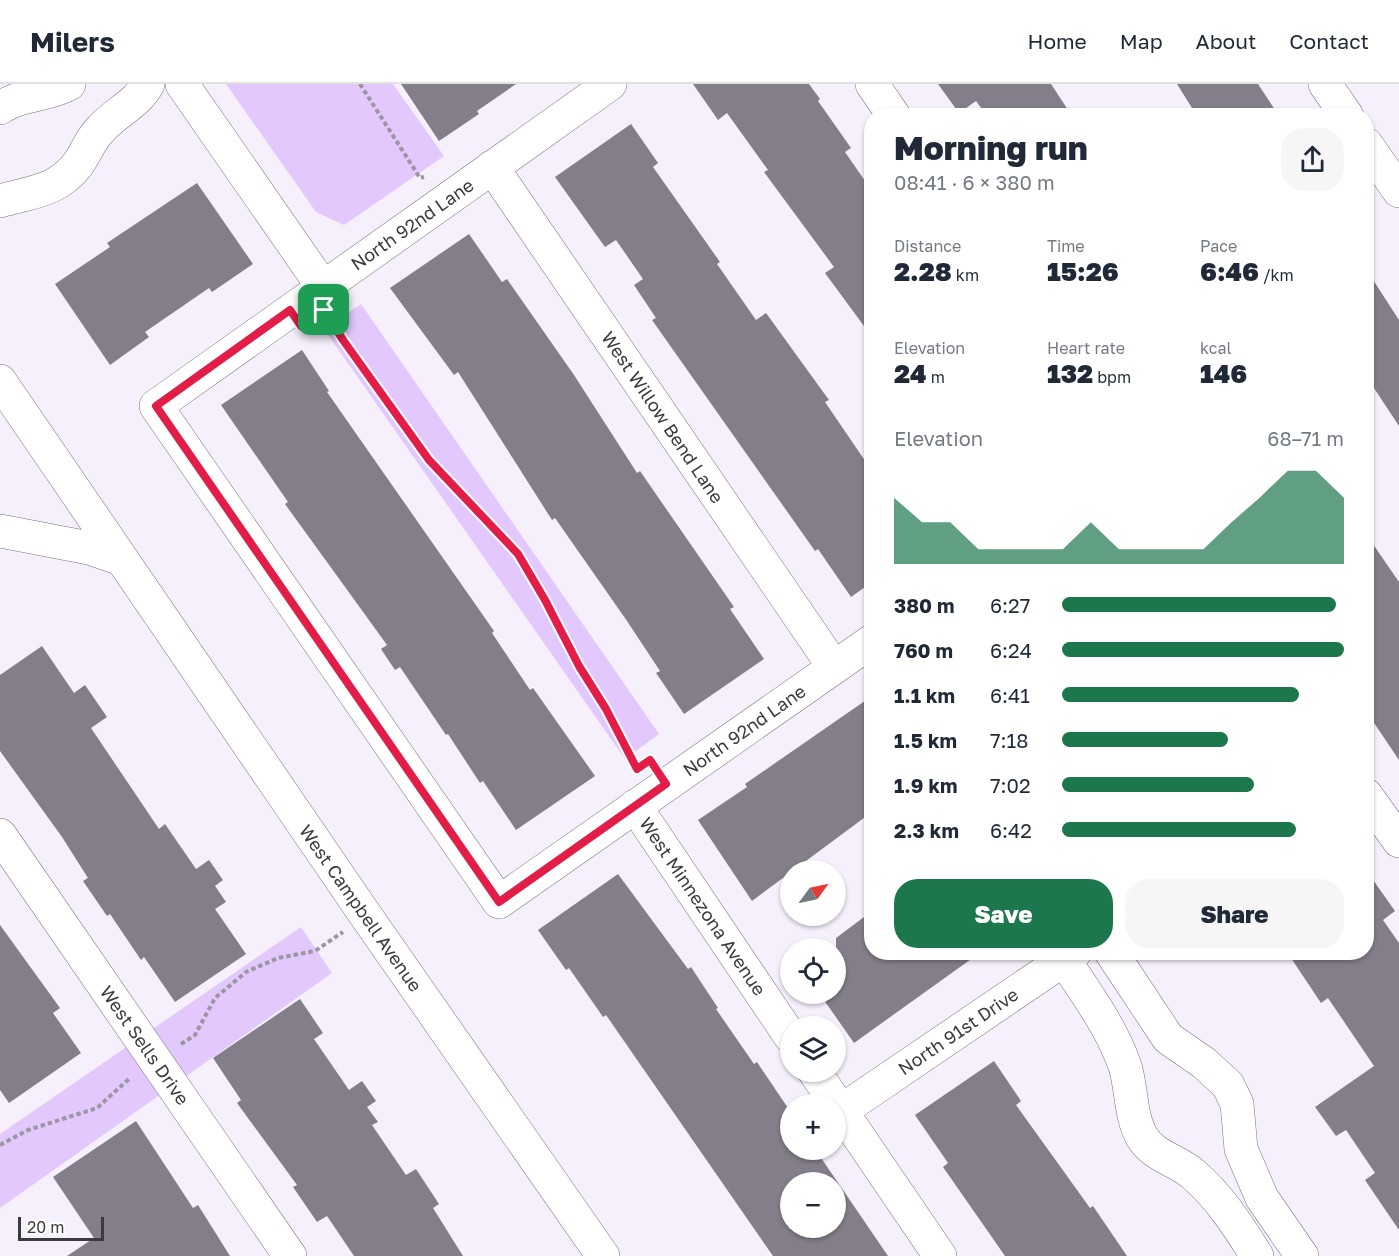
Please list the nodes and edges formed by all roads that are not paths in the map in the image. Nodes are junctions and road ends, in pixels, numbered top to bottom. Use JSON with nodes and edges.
{"nodes":[{"id":1,"x":69,"y":84,"type":"edge"},
{"id":2,"x":148,"y":84,"type":"edge"},
{"id":3,"x":182,"y":84,"type":"edge"},
{"id":4,"x":610,"y":84,"type":"edge"},
{"id":5,"x":872,"y":84,"type":"edge"},
{"id":6,"x":1325,"y":84,"type":"edge"},
{"id":7,"x":0,"y":108,"type":"edge"},
{"id":8,"x":888,"y":108,"type":"edge"},
{"id":9,"x":1342,"y":108,"type":"edge"},
{"id":10,"x":1374,"y":157,"type":"edge"},
{"id":11,"x":492,"y":167,"type":"junction"},
{"id":12,"x":1399,"y":191,"type":"edge"},
{"id":13,"x":0,"y":201,"type":"edge"},
{"id":14,"x":324,"y":298,"type":"junction"},
{"id":15,"x":0,"y":381,"type":"edge"},
{"id":16,"x":13,"y":417,"type":"edge"},
{"id":17,"x":0,"y":531,"type":"edge"},
{"id":18,"x":121,"y":559,"type":"junction"},
{"id":19,"x":864,"y":646,"type":"edge"},
{"id":20,"x":834,"y":667,"type":"junction"},
{"id":21,"x":635,"y":806,"type":"junction"},
{"id":22,"x":1374,"y":806,"type":"edge"},
{"id":23,"x":0,"y":835,"type":"edge"},
{"id":24,"x":1399,"y":841,"type":"edge"},
{"id":25,"x":1063,"y":960,"type":"edge"},
{"id":26,"x":1071,"y":960,"type":"edge"},
{"id":27,"x":1116,"y":960,"type":"edge"},
{"id":28,"x":780,"y":1021,"type":"edge"},
{"id":29,"x":1168,"y":1038,"type":"junction"},
{"id":30,"x":1125,"y":1067,"type":"junction"},
{"id":31,"x":846,"y":1108,"type":"edge"},
{"id":32,"x":846,"y":1118,"type":"edge"},
{"id":33,"x":290,"y":1256,"type":"edge"},
{"id":34,"x":603,"y":1256,"type":"edge"},
{"id":35,"x":940,"y":1256,"type":"edge"},
{"id":36,"x":1257,"y":1256,"type":"edge"},
{"id":37,"x":1302,"y":1256,"type":"edge"}],
"edges":[{"from":1,"to":7,"type":"street"},
{"from":2,"to":13,"type":"street"},
{"from":3,"to":14,"type":"street"},
{"from":4,"to":11,"type":"street","name":"North 92nd Lane"},
{"from":5,"to":8,"type":"street"},
{"from":6,"to":9,"type":"street"},
{"from":10,"to":12,"type":"street"},
{"from":11,"to":14,"type":"street","name":"North 92nd Lane"},
{"from":11,"to":20,"type":"street","name":"West Willow Bend Lane"},
{"from":14,"to":21,"type":"street","name":"North 92nd Lane"},
{"from":15,"to":16,"type":"street","name":"West Campbell Avenue"},
{"from":16,"to":18,"type":"street","name":"West Campbell Avenue"},
{"from":17,"to":18,"type":"street"},
{"from":18,"to":34,"type":"street","name":"West Campbell Avenue"},
{"from":19,"to":20,"type":"street","name":"North 92nd Lane"},
{"from":20,"to":21,"type":"street","name":"North 92nd Lane"},
{"from":21,"to":28,"type":"street","name":"West Minnezona Avenue"},
{"from":22,"to":24,"type":"street"},
{"from":23,"to":33,"type":"street","name":"West Sells Drive"},
{"from":25,"to":31,"type":"street","name":"North 91st Drive"},
{"from":26,"to":30,"type":"street"},
{"from":27,"to":29,"type":"street"},
{"from":29,"to":30,"type":"street"},
{"from":29,"to":37,"type":"street"},
{"from":30,"to":36,"type":"street"},
{"from":32,"to":35,"type":"street"}]}
